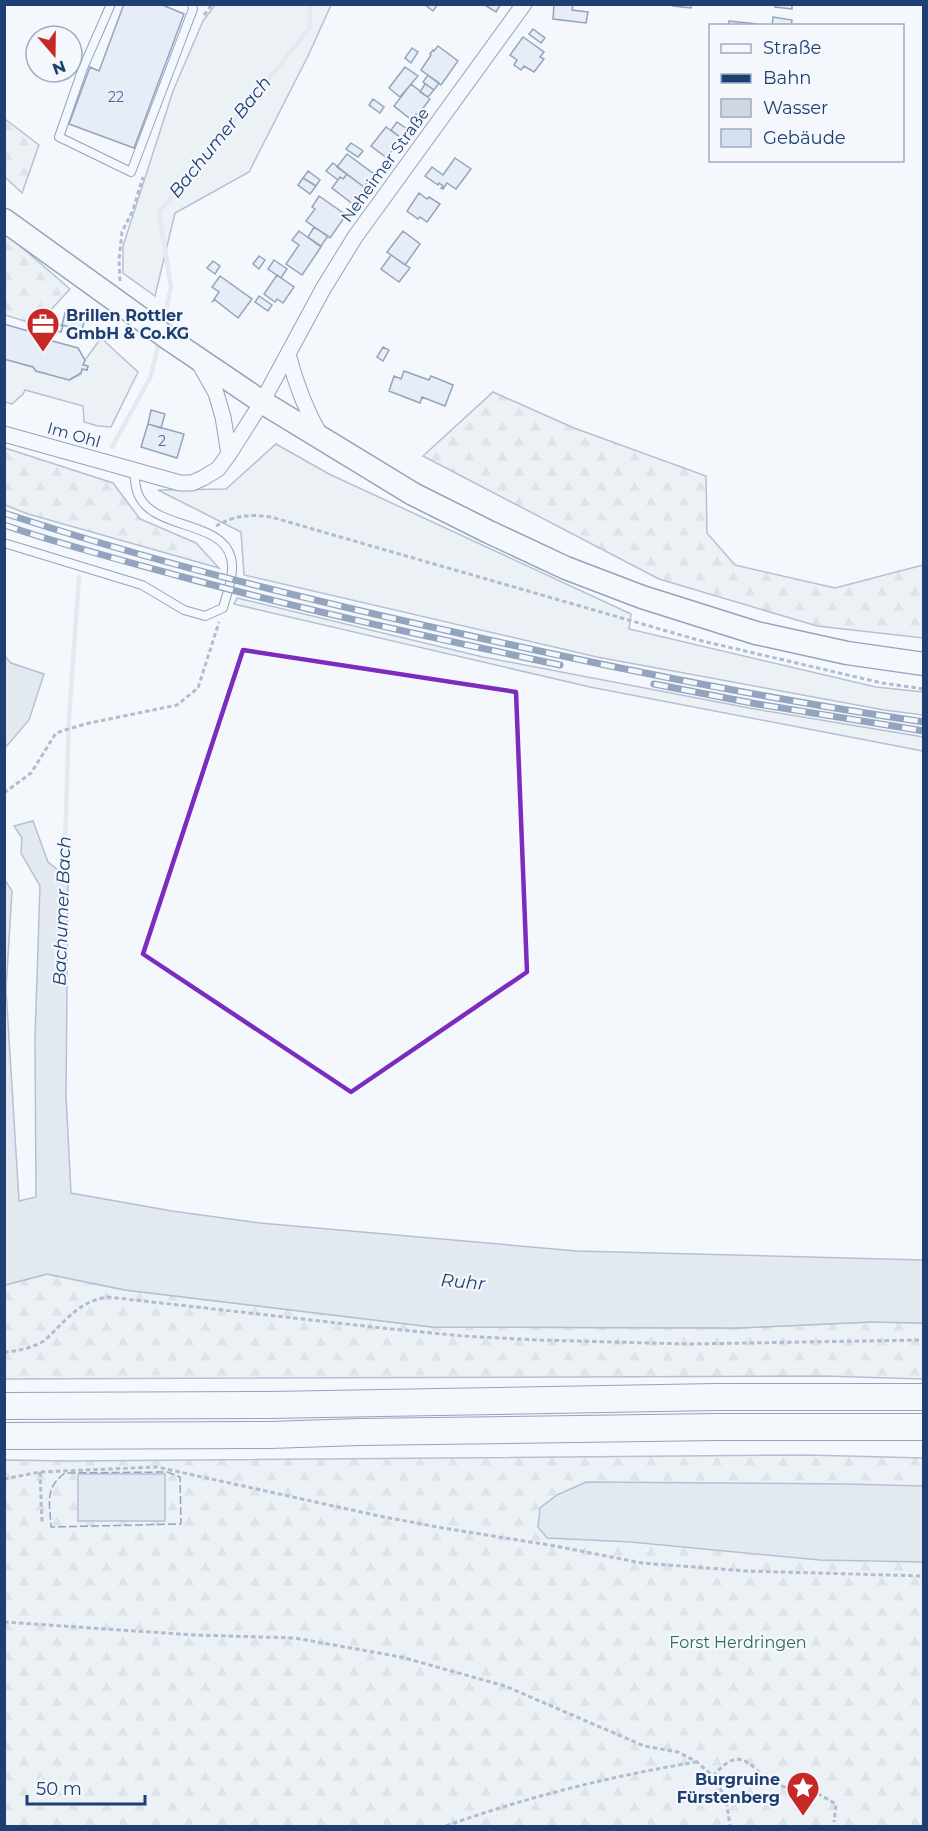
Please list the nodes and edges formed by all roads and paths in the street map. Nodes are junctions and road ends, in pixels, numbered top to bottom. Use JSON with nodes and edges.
{"nodes":[{"id":1,"x":111,"y":4,"type":"edge"},
{"id":2,"x":192,"y":4,"type":"edge"},
{"id":3,"x":212,"y":4,"type":"edge"},
{"id":4,"x":524,"y":4,"type":"edge"},
{"id":5,"x":201,"y":20,"type":"dead end"},
{"id":6,"x":145,"y":170,"type":"dead end"},
{"id":7,"x":4,"y":220,"type":"edge"},
{"id":8,"x":121,"y":304,"type":"junction"},
{"id":9,"x":288,"y":354,"type":"junction"},
{"id":10,"x":196,"y":357,"type":"junction"},
{"id":11,"x":262,"y":402,"type":"junction"},
{"id":12,"x":4,"y":434,"type":"edge"},
{"id":13,"x":324,"y":441,"type":"junction"},
{"id":14,"x":229,"y":454,"type":"junction"},
{"id":15,"x":134,"y":471,"type":"junction"},
{"id":16,"x":204,"y":532,"type":"junction"},
{"id":17,"x":4,"y":543,"type":"edge"},
{"id":18,"x":223,"y":608,"type":"junction"},
{"id":19,"x":924,"y":664,"type":"edge"},
{"id":20,"x":924,"y":688,"type":"edge"},
{"id":21,"x":4,"y":793,"type":"edge"},
{"id":22,"x":924,"y":1340,"type":"edge"},
{"id":23,"x":4,"y":1352,"type":"edge"},
{"id":24,"x":924,"y":1396,"type":"edge"},
{"id":25,"x":4,"y":1406,"type":"edge"},
{"id":26,"x":924,"y":1427,"type":"edge"},
{"id":27,"x":4,"y":1436,"type":"edge"},
{"id":28,"x":40,"y":1472,"type":"junction"},
{"id":29,"x":4,"y":1479,"type":"edge"},
{"id":30,"x":42,"y":1522,"type":"dead end"},
{"id":31,"x":924,"y":1576,"type":"edge"},
{"id":32,"x":4,"y":1622,"type":"edge"},
{"id":33,"x":697,"y":1762,"type":"junction"},
{"id":34,"x":712,"y":1776,"type":"junction"},
{"id":35,"x":834,"y":1822,"type":"dead end"},
{"id":36,"x":446,"y":1827,"type":"edge"},
{"id":37,"x":730,"y":1827,"type":"edge"}],
"edges":[{"from":1,"to":2,"type":"lane"},
{"from":3,"to":5,"type":"path"},
{"from":4,"to":9,"type":"street","name":"Neheimer Straße"},
{"from":6,"to":8,"type":"path"},
{"from":7,"to":8,"type":"main road"},
{"from":8,"to":10,"type":"main road"},
{"from":9,"to":11,"type":"street","name":"Neheimer Straße"},
{"from":9,"to":13,"type":"street"},
{"from":10,"to":11,"type":"main road"},
{"from":10,"to":14,"type":"street"},
{"from":11,"to":13,"type":"main road"},
{"from":11,"to":14,"type":"street","name":"Neheimer Straße"},
{"from":12,"to":15,"type":"street","name":"Im Ohl"},
{"from":13,"to":19,"type":"main road"},
{"from":14,"to":15,"type":"street","name":"Neheimer Straße"},
{"from":15,"to":16,"type":"lane"},
{"from":16,"to":18,"type":"lane"},
{"from":16,"to":20,"type":"path"},
{"from":17,"to":18,"type":"lane"},
{"from":18,"to":21,"type":"path"},
{"from":22,"to":23,"type":"path"},
{"from":24,"to":25,"type":"highway"},
{"from":26,"to":27,"type":"highway"},
{"from":28,"to":29,"type":"path"},
{"from":28,"to":30,"type":"path"},
{"from":28,"to":31,"type":"path"},
{"from":32,"to":33,"type":"path"},
{"from":33,"to":34,"type":"path"},
{"from":33,"to":36,"type":"path"},
{"from":34,"to":35,"type":"path"},
{"from":34,"to":37,"type":"path"}]}
